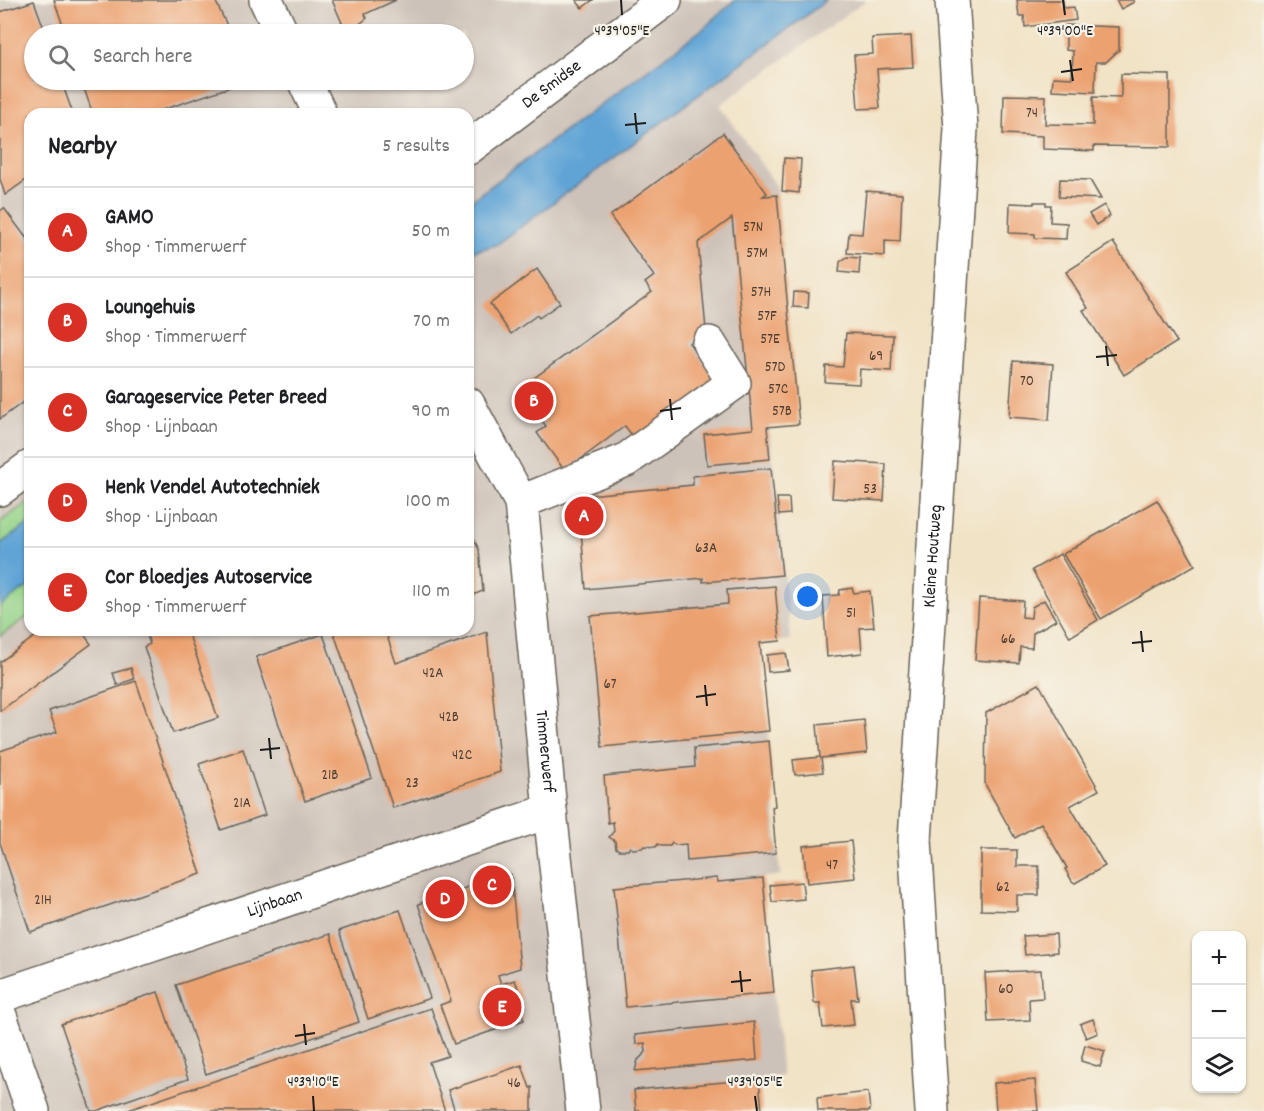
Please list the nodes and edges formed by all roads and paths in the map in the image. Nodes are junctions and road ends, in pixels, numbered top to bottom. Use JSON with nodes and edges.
{"nodes":[{"id":1,"x":266,"y":0,"type":"edge"},
{"id":2,"x":665,"y":0,"type":"edge"},
{"id":3,"x":952,"y":0,"type":"edge"},
{"id":4,"x":277,"y":24,"type":"edge"},
{"id":5,"x":309,"y":90,"type":"edge"},
{"id":6,"x":317,"y":108,"type":"edge"},
{"id":7,"x":474,"y":143,"type":"edge"},
{"id":8,"x":709,"y":343,"type":"dead end"},
{"id":9,"x":474,"y":415,"type":"edge"},
{"id":10,"x":24,"y":471,"type":"edge"},
{"id":11,"x":0,"y":489,"type":"edge"},
{"id":12,"x":521,"y":502,"type":"junction"},
{"id":13,"x":550,"y":812,"type":"junction"},
{"id":14,"x":0,"y":996,"type":"edge"},
{"id":15,"x":0,"y":1016,"type":"edge"},
{"id":16,"x":33,"y":1111,"type":"edge"},
{"id":17,"x":583,"y":1111,"type":"edge"},
{"id":18,"x":932,"y":1111,"type":"edge"}],
"edges":[{"from":1,"to":4,"type":"street"},
{"from":2,"to":7,"type":"street","name":"De Smidse"},
{"from":3,"to":18,"type":"street","name":"Kleine Houtweg"},
{"from":5,"to":6,"type":"street"},
{"from":8,"to":12,"type":"street"},
{"from":9,"to":12,"type":"street","name":"Timmerwerf"},
{"from":10,"to":11,"type":"street"},
{"from":12,"to":13,"type":"street","name":"Timmerwerf"},
{"from":13,"to":14,"type":"street","name":"Lijnbaan"},
{"from":13,"to":17,"type":"street","name":"Timmerwerf"},
{"from":15,"to":16,"type":"street"}]}
